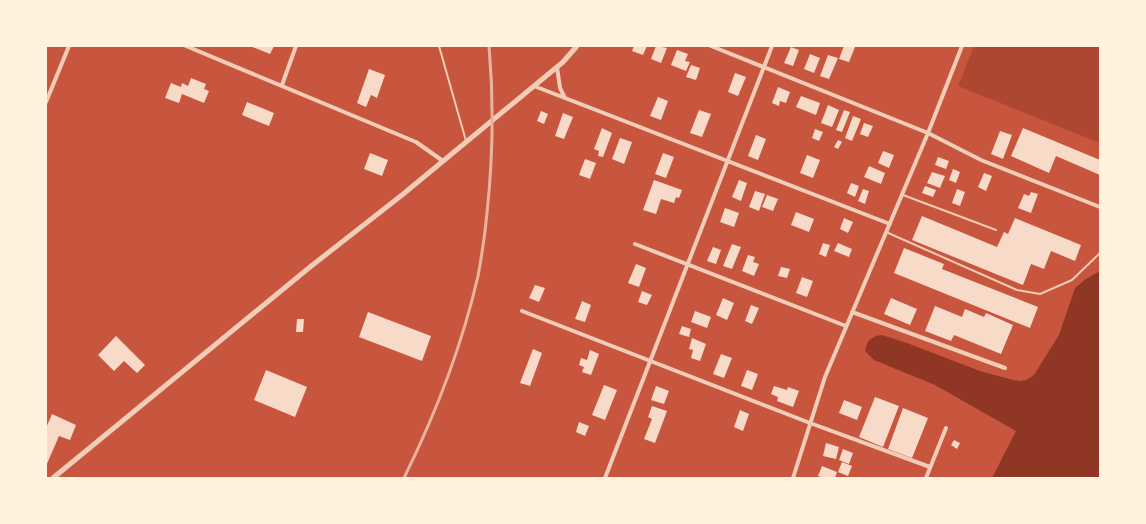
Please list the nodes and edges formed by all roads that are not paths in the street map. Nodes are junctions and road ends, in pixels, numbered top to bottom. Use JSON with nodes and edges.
{"nodes":[{"id":1,"x":69,"y":46,"type":"edge"},
{"id":2,"x":186,"y":46,"type":"edge"},
{"id":3,"x":296,"y":46,"type":"edge"},
{"id":4,"x":438,"y":46,"type":"edge"},
{"id":5,"x":577,"y":46,"type":"edge"},
{"id":6,"x":711,"y":46,"type":"edge"},
{"id":7,"x":772,"y":46,"type":"edge"},
{"id":8,"x":962,"y":46,"type":"edge"},
{"id":9,"x":764,"y":66,"type":"junction"},
{"id":10,"x":557,"y":67,"type":"junction"},
{"id":11,"x":282,"y":85,"type":"junction"},
{"id":12,"x":534,"y":86,"type":"junction"},
{"id":13,"x":565,"y":98,"type":"junction"},
{"id":14,"x":46,"y":102,"type":"edge"},
{"id":15,"x":928,"y":132,"type":"junction"},
{"id":16,"x":466,"y":142,"type":"junction"},
{"id":17,"x":727,"y":160,"type":"junction"},
{"id":18,"x":443,"y":161,"type":"junction"},
{"id":19,"x":902,"y":194,"type":"junction"},
{"id":20,"x":1100,"y":207,"type":"edge"},
{"id":21,"x":890,"y":224,"type":"junction"},
{"id":22,"x":996,"y":230,"type":"dead end"},
{"id":23,"x":886,"y":232,"type":"junction"},
{"id":24,"x":635,"y":244,"type":"dead end"},
{"id":25,"x":1100,"y":252,"type":"edge"},
{"id":26,"x":687,"y":264,"type":"junction"},
{"id":27,"x":522,"y":311,"type":"dead end"},
{"id":28,"x":852,"y":312,"type":"junction"},
{"id":29,"x":846,"y":326,"type":"junction"},
{"id":30,"x":650,"y":361,"type":"junction"},
{"id":31,"x":1005,"y":368,"type":"dead end"},
{"id":32,"x":810,"y":423,"type":"junction"},
{"id":33,"x":946,"y":428,"type":"dead end"},
{"id":34,"x":930,"y":467,"type":"junction"},
{"id":35,"x":53,"y":478,"type":"edge"},
{"id":36,"x":605,"y":478,"type":"edge"},
{"id":37,"x":793,"y":478,"type":"edge"},
{"id":38,"x":926,"y":478,"type":"edge"}],
"edges":[{"from":1,"to":14,"type":"street"},
{"from":2,"to":11,"type":"street"},
{"from":3,"to":11,"type":"street"},
{"from":4,"to":16,"type":"lane"},
{"from":5,"to":10,"type":"street"},
{"from":6,"to":9,"type":"street"},
{"from":7,"to":9,"type":"street"},
{"from":8,"to":15,"type":"street"},
{"from":9,"to":15,"type":"street"},
{"from":9,"to":17,"type":"street"},
{"from":10,"to":12,"type":"street"},
{"from":10,"to":13,"type":"street"},
{"from":11,"to":18,"type":"street"},
{"from":12,"to":13,"type":"street"},
{"from":12,"to":16,"type":"street"},
{"from":13,"to":17,"type":"street"},
{"from":15,"to":19,"type":"street"},
{"from":15,"to":20,"type":"street"},
{"from":16,"to":18,"type":"street"},
{"from":17,"to":21,"type":"street"},
{"from":17,"to":26,"type":"street"},
{"from":18,"to":35,"type":"street"},
{"from":19,"to":21,"type":"street"},
{"from":19,"to":22,"type":"lane"},
{"from":21,"to":23,"type":"street"},
{"from":23,"to":25,"type":"lane"},
{"from":23,"to":28,"type":"street"},
{"from":24,"to":26,"type":"street"},
{"from":26,"to":29,"type":"street"},
{"from":26,"to":30,"type":"street"},
{"from":27,"to":30,"type":"street"},
{"from":28,"to":29,"type":"street"},
{"from":28,"to":31,"type":"street"},
{"from":29,"to":32,"type":"street"},
{"from":30,"to":32,"type":"street"},
{"from":30,"to":36,"type":"street"},
{"from":32,"to":34,"type":"street"},
{"from":32,"to":37,"type":"street"},
{"from":33,"to":34,"type":"street"},
{"from":34,"to":38,"type":"street"}]}
